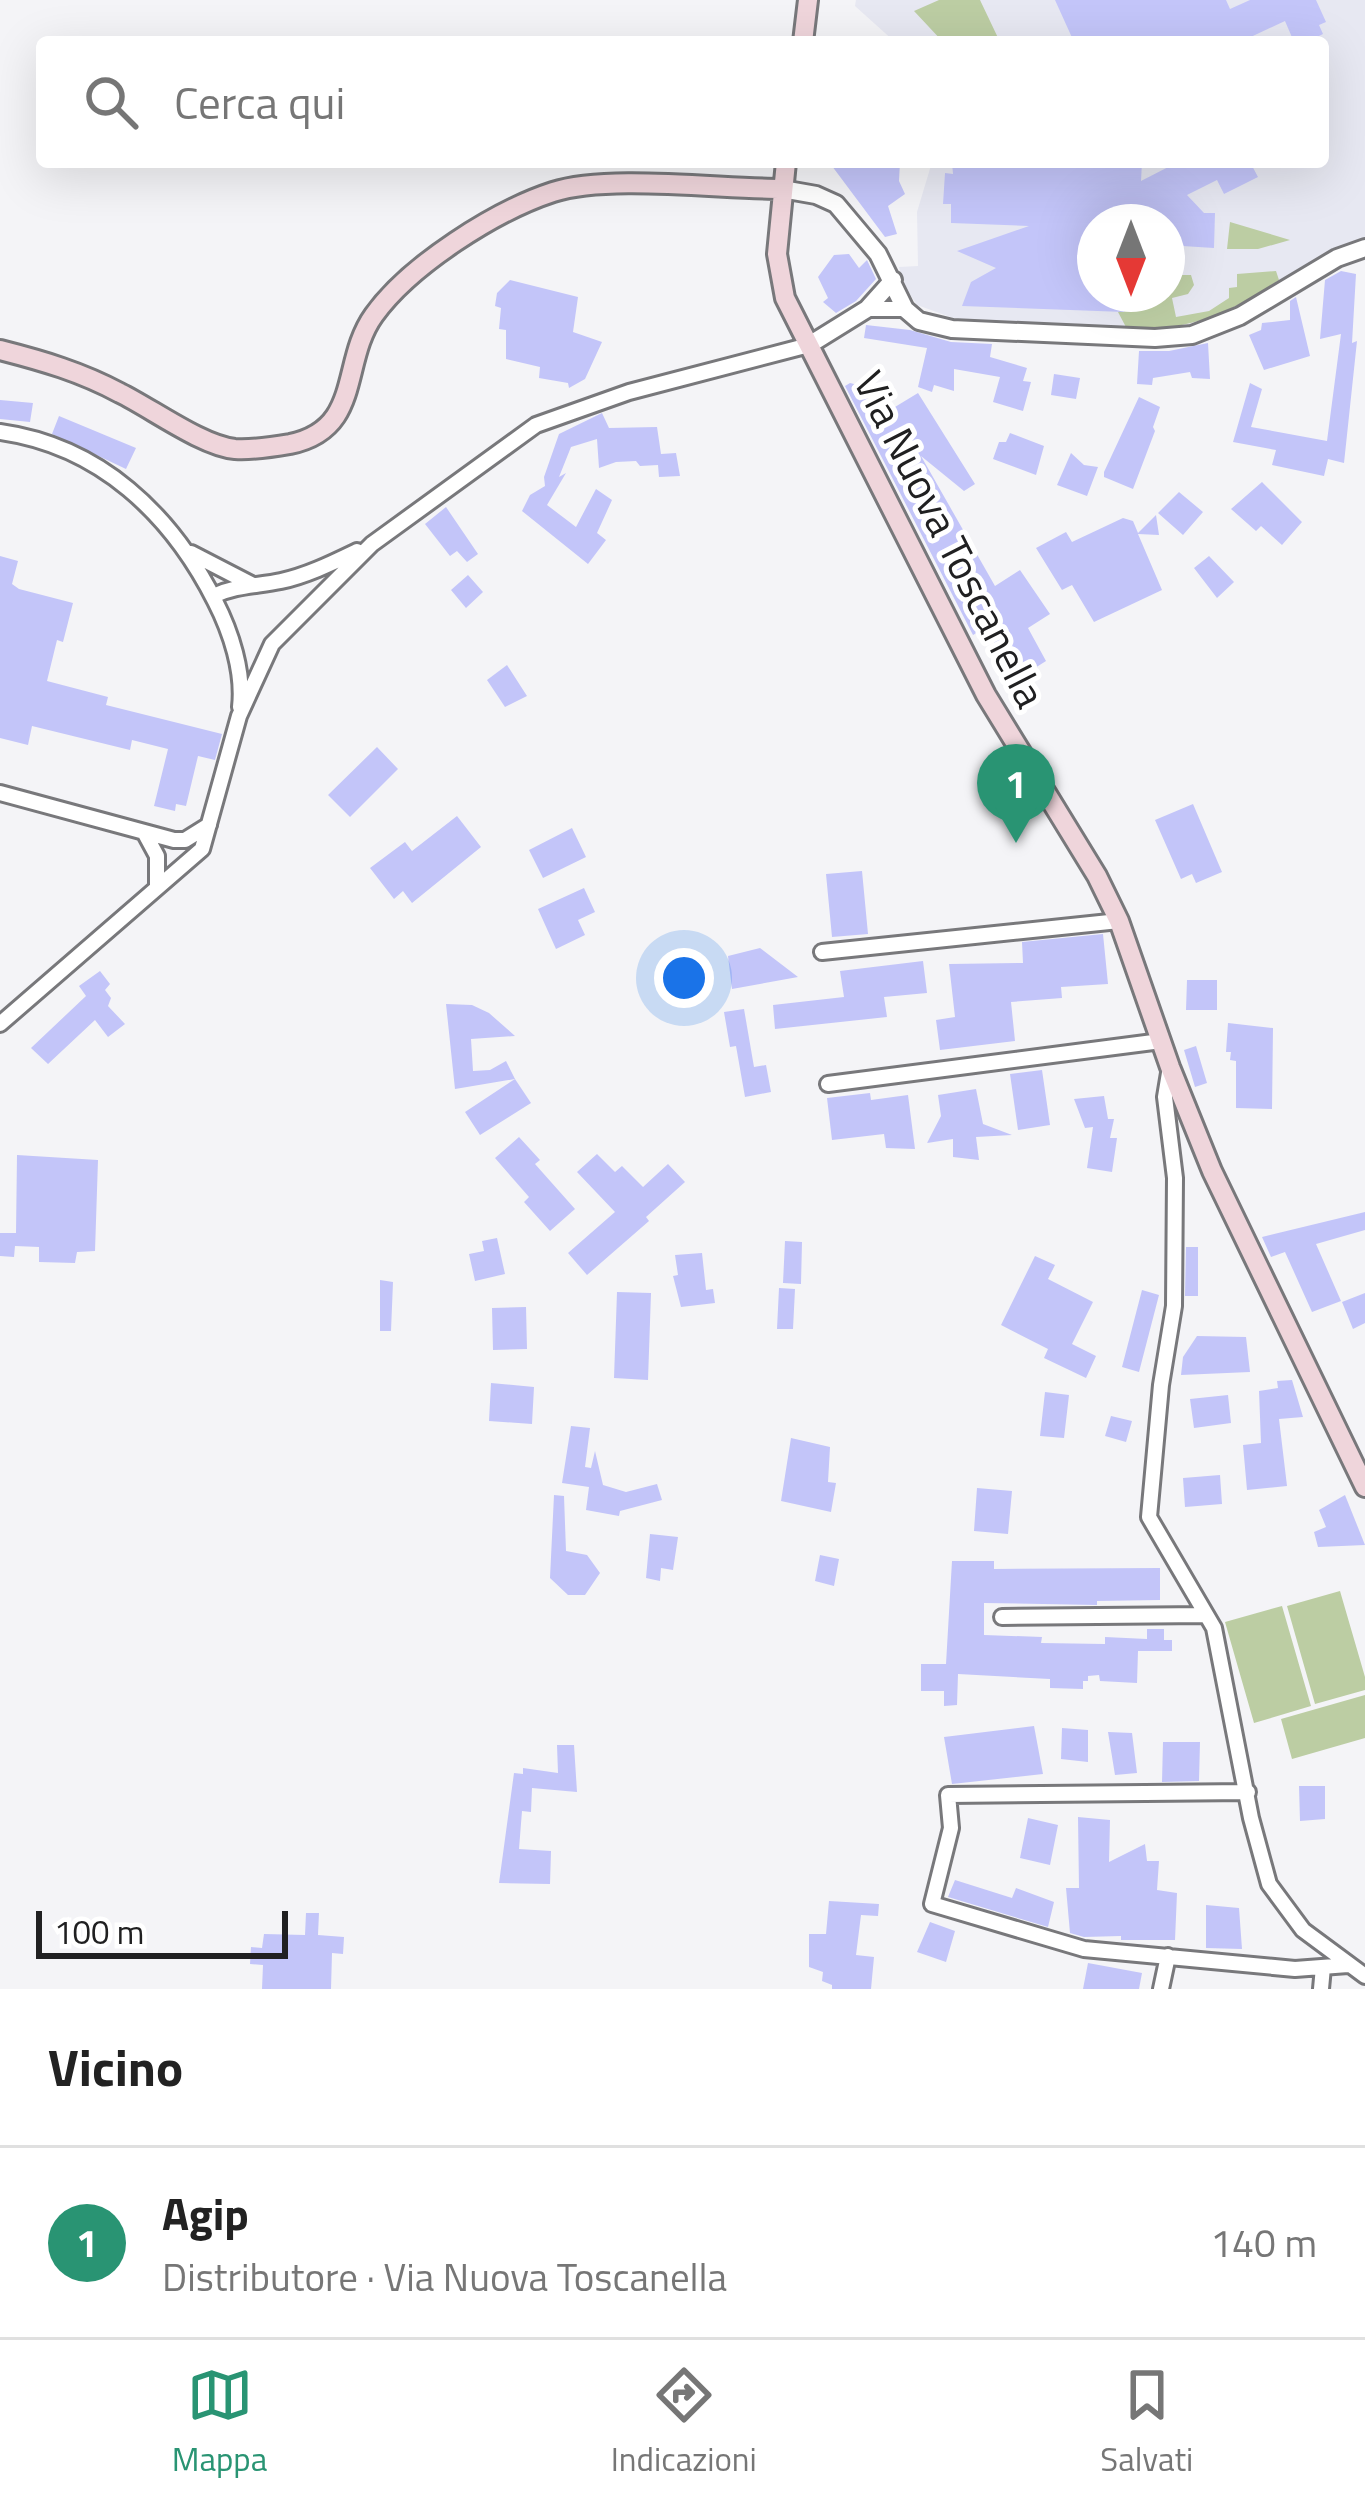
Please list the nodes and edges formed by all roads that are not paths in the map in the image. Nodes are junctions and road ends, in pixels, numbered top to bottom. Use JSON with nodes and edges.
{"nodes":[{"id":1,"x":808,"y":0,"type":"edge"},
{"id":2,"x":804,"y":36,"type":"edge"},
{"id":3,"x":785,"y":168,"type":"edge"},
{"id":4,"x":782,"y":189,"type":"junction"},
{"id":5,"x":1365,"y":248,"type":"edge"},
{"id":6,"x":893,"y":280,"type":"junction"},
{"id":7,"x":867,"y":309,"type":"junction"},
{"id":8,"x":905,"y":309,"type":"junction"},
{"id":9,"x":808,"y":345,"type":"junction"},
{"id":10,"x":0,"y":350,"type":"edge"},
{"id":11,"x":0,"y":432,"type":"edge"},
{"id":12,"x":372,"y":544,"type":"junction"},
{"id":13,"x":187,"y":550,"type":"junction"},
{"id":14,"x":310,"y":573,"type":"junction"},
{"id":15,"x":252,"y":584,"type":"junction"},
{"id":16,"x":320,"y":592,"type":"junction"},
{"id":17,"x":213,"y":596,"type":"junction"},
{"id":18,"x":233,"y":644,"type":"junction"},
{"id":19,"x":272,"y":644,"type":"junction"},
{"id":20,"x":239,"y":716,"type":"junction"},
{"id":21,"x":0,"y":793,"type":"edge"},
{"id":22,"x":209,"y":825,"type":"junction"},
{"id":23,"x":144,"y":832,"type":"junction"},
{"id":24,"x":157,"y":887,"type":"junction"},
{"id":25,"x":1119,"y":921,"type":"junction"},
{"id":26,"x":822,"y":952,"type":"dead end"},
{"id":27,"x":0,"y":1024,"type":"edge"},
{"id":28,"x":1161,"y":1041,"type":"junction"},
{"id":29,"x":1170,"y":1067,"type":"junction"},
{"id":30,"x":828,"y":1084,"type":"dead end"},
{"id":31,"x":1365,"y":1486,"type":"edge"},
{"id":32,"x":1206,"y":1616,"type":"junction"},
{"id":33,"x":1002,"y":1617,"type":"dead end"},
{"id":34,"x":1248,"y":1792,"type":"junction"},
{"id":35,"x":1168,"y":1956,"type":"junction"},
{"id":36,"x":1348,"y":1965,"type":"junction"},
{"id":37,"x":1323,"y":1966,"type":"junction"},
{"id":38,"x":1365,"y":1976,"type":"edge"},
{"id":39,"x":1162,"y":1989,"type":"edge"},
{"id":40,"x":1321,"y":1989,"type":"edge"}],
"edges":[{"from":1,"to":2,"type":"main road"},
{"from":3,"to":4,"type":"main road","name":"Via Nuova Toscanella"},
{"from":4,"to":6,"type":"street"},
{"from":4,"to":9,"type":"main road","name":"Via Nuova Toscanella"},
{"from":4,"to":10,"type":"main road"},
{"from":5,"to":8,"type":"street"},
{"from":6,"to":7,"type":"street"},
{"from":6,"to":8,"type":"street"},
{"from":7,"to":8,"type":"street"},
{"from":7,"to":9,"type":"street"},
{"from":9,"to":12,"type":"street"},
{"from":9,"to":25,"type":"main road","name":"Via Nuova Toscanella"},
{"from":11,"to":13,"type":"street"},
{"from":12,"to":14,"type":"street"},
{"from":12,"to":16,"type":"street"},
{"from":13,"to":15,"type":"street"},
{"from":13,"to":17,"type":"street"},
{"from":14,"to":15,"type":"street"},
{"from":14,"to":16,"type":"street"},
{"from":15,"to":17,"type":"street"},
{"from":16,"to":19,"type":"street"},
{"from":17,"to":18,"type":"street"},
{"from":18,"to":19,"type":"street"},
{"from":18,"to":20,"type":"street"},
{"from":19,"to":20,"type":"street"},
{"from":20,"to":22,"type":"street"},
{"from":21,"to":23,"type":"street"},
{"from":22,"to":23,"type":"street"},
{"from":22,"to":24,"type":"street"},
{"from":23,"to":24,"type":"street"},
{"from":24,"to":27,"type":"street"},
{"from":25,"to":26,"type":"street"},
{"from":25,"to":28,"type":"main road","name":"Via Nuova Toscanella"},
{"from":28,"to":29,"type":"main road","name":"Via Nuova Toscanella"},
{"from":28,"to":30,"type":"street"},
{"from":29,"to":31,"type":"main road","name":"Via Nuova Toscanella"},
{"from":29,"to":32,"type":"street"},
{"from":32,"to":33,"type":"street"},
{"from":32,"to":34,"type":"street"},
{"from":34,"to":35,"type":"street"},
{"from":34,"to":36,"type":"street"},
{"from":35,"to":37,"type":"street"},
{"from":35,"to":39,"type":"street"},
{"from":36,"to":37,"type":"street"},
{"from":36,"to":38,"type":"street"},
{"from":37,"to":40,"type":"street"}]}
